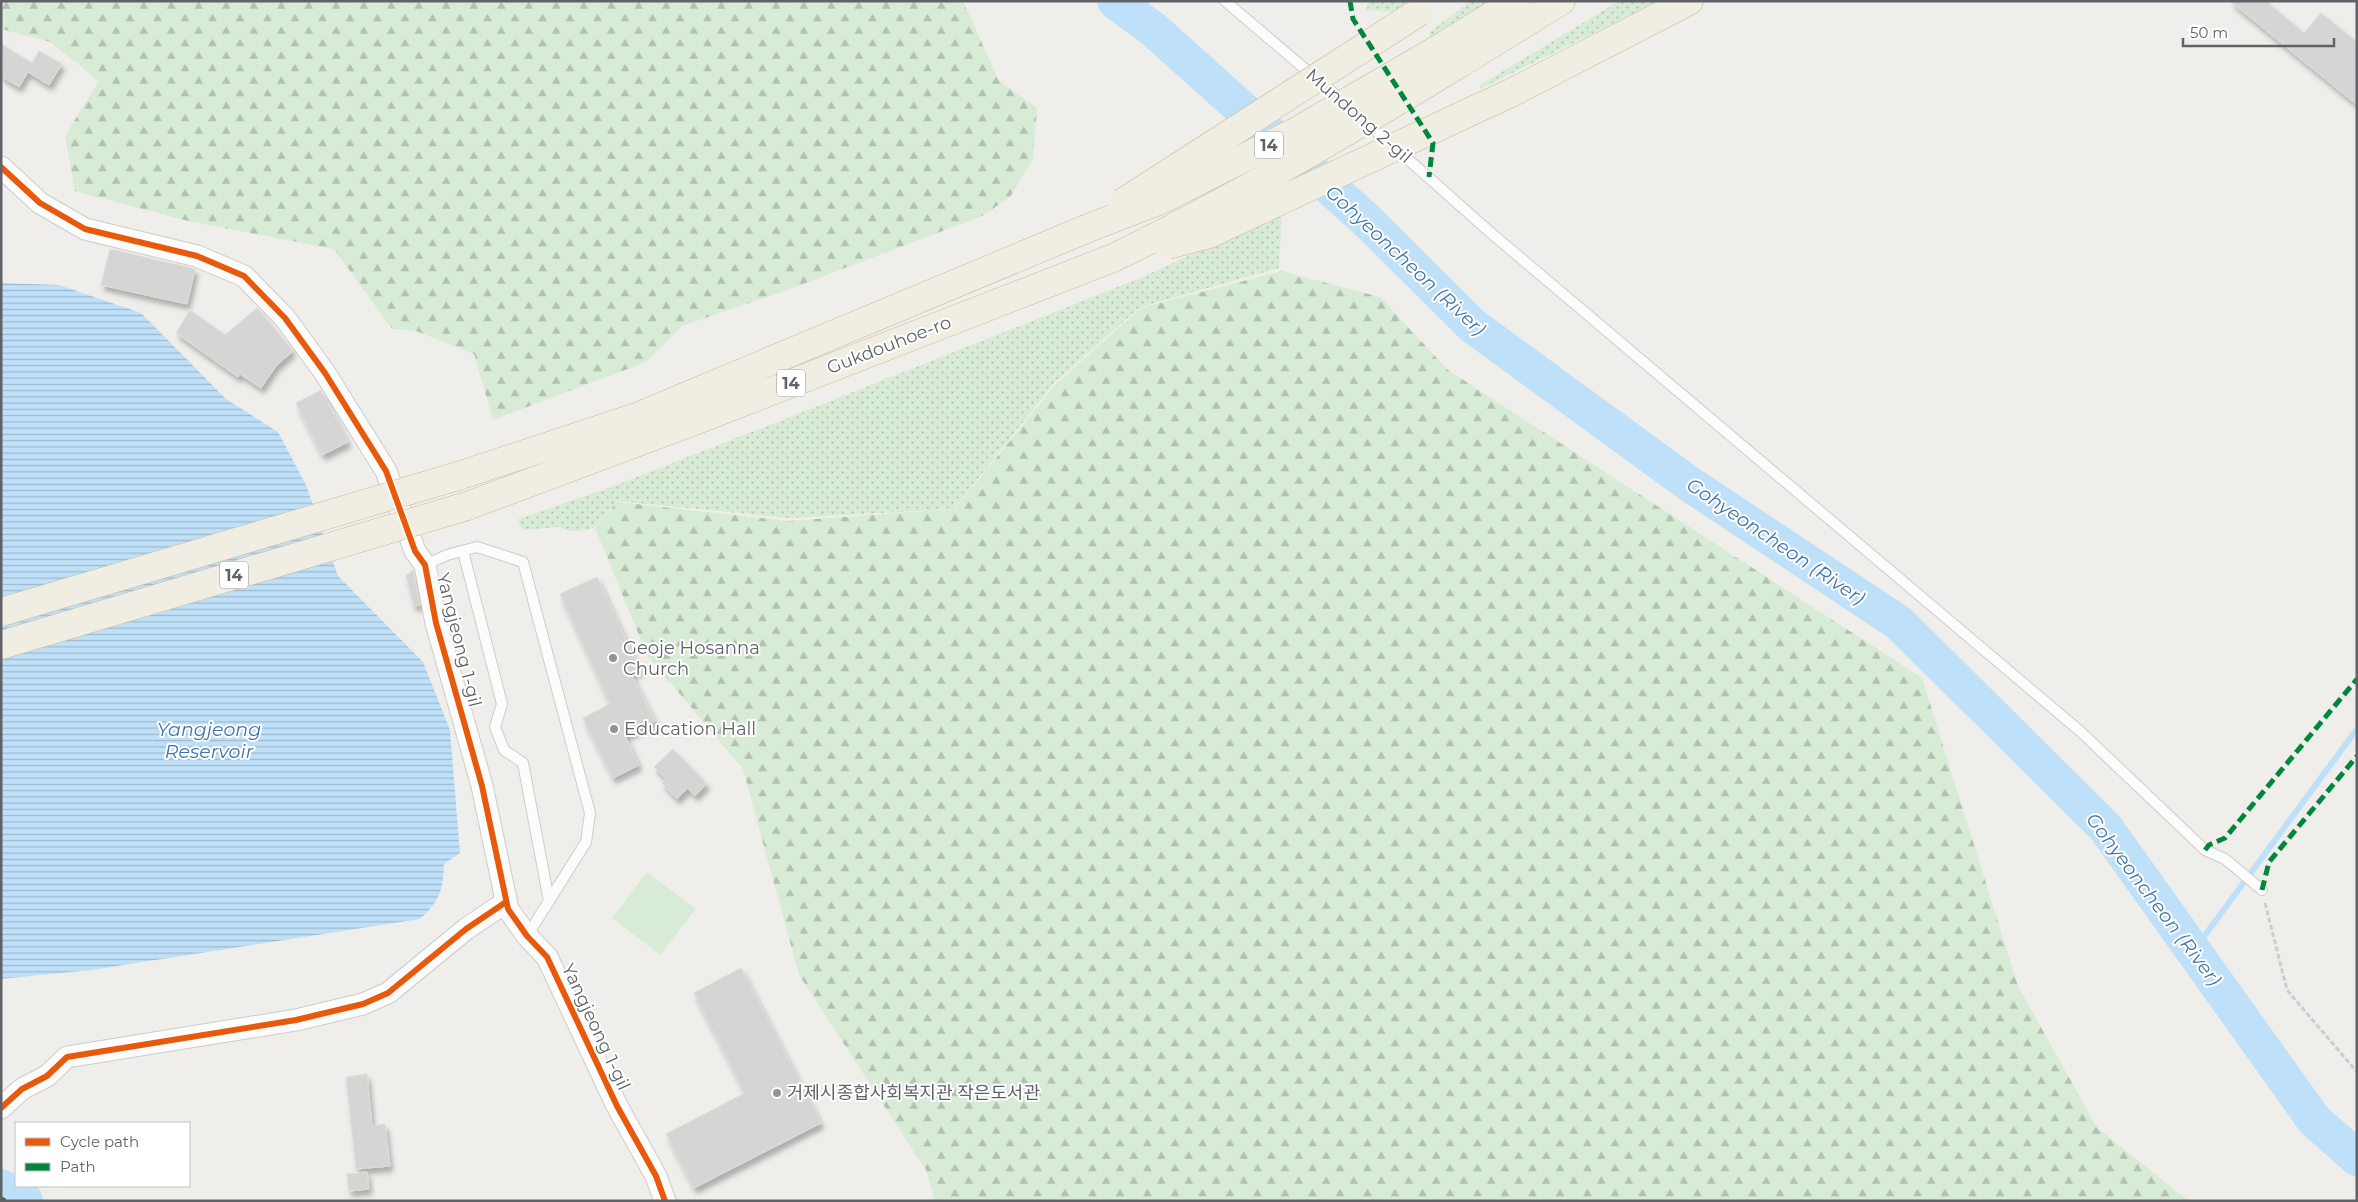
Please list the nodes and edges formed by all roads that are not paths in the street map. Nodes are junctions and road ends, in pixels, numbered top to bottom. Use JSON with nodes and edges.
{"nodes":[{"id":1,"x":1225,"y":1,"type":"edge"},
{"id":2,"x":1516,"y":1,"type":"edge"},
{"id":3,"x":1561,"y":1,"type":"edge"},
{"id":4,"x":1688,"y":1,"type":"edge"},
{"id":5,"x":1426,"y":7,"type":"edge"},
{"id":6,"x":1454,"y":53,"type":"junction"},
{"id":7,"x":1,"y":167,"type":"edge"},
{"id":8,"x":1086,"y":229,"type":"junction"},
{"id":9,"x":1114,"y":258,"type":"junction"},
{"id":10,"x":463,"y":551,"type":"junction"},
{"id":11,"x":425,"y":565,"type":"junction"},
{"id":12,"x":1,"y":612,"type":"edge"},
{"id":13,"x":1,"y":645,"type":"edge"},
{"id":14,"x":2262,"y":890,"type":"road end"},
{"id":15,"x":549,"y":901,"type":"junction"},
{"id":16,"x":506,"y":902,"type":"junction"},
{"id":17,"x":527,"y":936,"type":"junction"},
{"id":18,"x":1,"y":1108,"type":"edge"},
{"id":19,"x":665,"y":1201,"type":"edge"}],
"edges":[{"from":1,"to":14,"type":"lane","name":"Mundong 2-gil"},
{"from":2,"to":6,"type":"highway","number":"14"},
{"from":3,"to":6,"type":"highway","number":"14"},
{"from":4,"to":9,"type":"highway","bridge":true},
{"from":5,"to":8,"type":"highway","bridge":true},
{"from":6,"to":8,"type":"highway","number":"14","bridge":true},
{"from":6,"to":9,"type":"highway","number":"14","bridge":true},
{"from":7,"to":11,"type":"street","name":"Yangjeong 1-gil"},
{"from":8,"to":12,"type":"highway","name":"Gukdouhoe-ro","number":"14","bridge":true},
{"from":9,"to":13,"type":"highway","name":"Gukdouhoe-ro","number":"14","bridge":true},
{"from":10,"to":11,"type":"lane"},
{"from":10,"to":15,"type":"lane"},
{"from":10,"to":15,"type":"lane"},
{"from":11,"to":16,"type":"street","name":"Yangjeong 1-gil"},
{"from":15,"to":17,"type":"lane"},
{"from":16,"to":17,"type":"street","name":"Yangjeong 1-gil"},
{"from":16,"to":18,"type":"street"},
{"from":17,"to":19,"type":"street","name":"Yangjeong 1-gil"}]}
